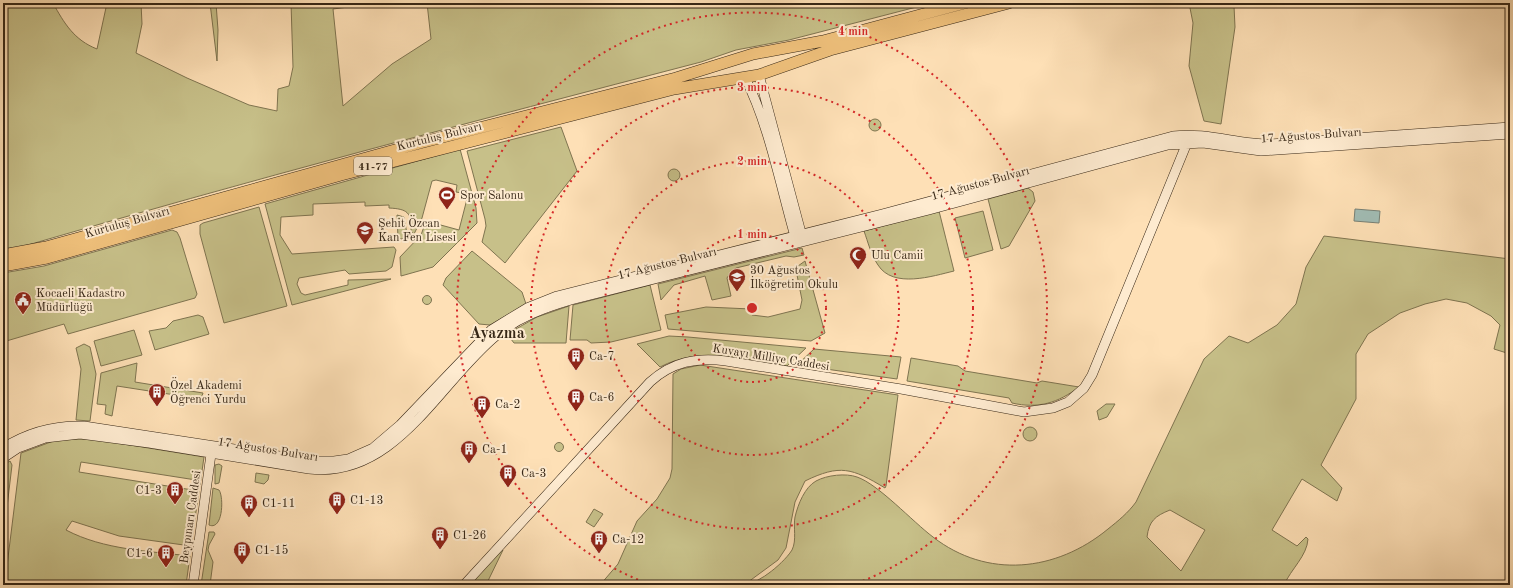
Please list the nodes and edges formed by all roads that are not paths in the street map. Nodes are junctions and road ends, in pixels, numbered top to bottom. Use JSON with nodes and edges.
{"nodes":[{"id":1,"x":965,"y":3,"type":"edge"},
{"id":2,"x":1009,"y":3,"type":"edge"},
{"id":3,"x":753,"y":54,"type":"junction"},
{"id":4,"x":740,"y":58,"type":"junction"},
{"id":5,"x":759,"y":74,"type":"junction"},
{"id":6,"x":745,"y":78,"type":"junction"},
{"id":7,"x":1510,"y":127,"type":"edge"},
{"id":8,"x":1510,"y":134,"type":"edge"},
{"id":9,"x":1188,"y":139,"type":"junction"},
{"id":10,"x":799,"y":238,"type":"junction"},
{"id":11,"x":3,"y":255,"type":"edge"},
{"id":12,"x":3,"y":266,"type":"edge"},
{"id":13,"x":3,"y":448,"type":"edge"},
{"id":14,"x":212,"y":449,"type":"junction"},
{"id":15,"x":3,"y":458,"type":"edge"},
{"id":16,"x":193,"y":585,"type":"edge"},
{"id":17,"x":464,"y":585,"type":"edge"}],
"edges":[{"from":1,"to":3,"type":"highway"},
{"from":2,"to":5,"type":"highway"},
{"from":3,"to":4,"type":"highway"},
{"from":3,"to":5,"type":"highway"},
{"from":4,"to":6,"type":"highway"},
{"from":4,"to":11,"type":"highway","name":"Kurtuluş Bulvarı","number":"41-77"},
{"from":5,"to":6,"type":"highway"},
{"from":5,"to":10,"type":"main road"},
{"from":6,"to":10,"type":"main road"},
{"from":6,"to":12,"type":"highway","name":"Kurtuluş Bulvarı","number":"41-77"},
{"from":7,"to":9,"type":"main road","name":"17 Ağustos Bulvarı"},
{"from":8,"to":9,"type":"main road","name":"17 Ağustos Bulvarı"},
{"from":9,"to":10,"type":"main road","name":"17 Ağustos Bulvarı"},
{"from":9,"to":17,"type":"main road","name":"Kuvayı Milliye Caddesi"},
{"from":10,"to":14,"type":"main road","name":"17 Ağustos Bulvarı"},
{"from":13,"to":14,"type":"main road","name":"17 Ağustos Bulvarı"},
{"from":14,"to":15,"type":"main road","name":"17 Ağustos Bulvarı"},
{"from":14,"to":16,"type":"main road","name":"Beypınarı Caddesi"}]}
